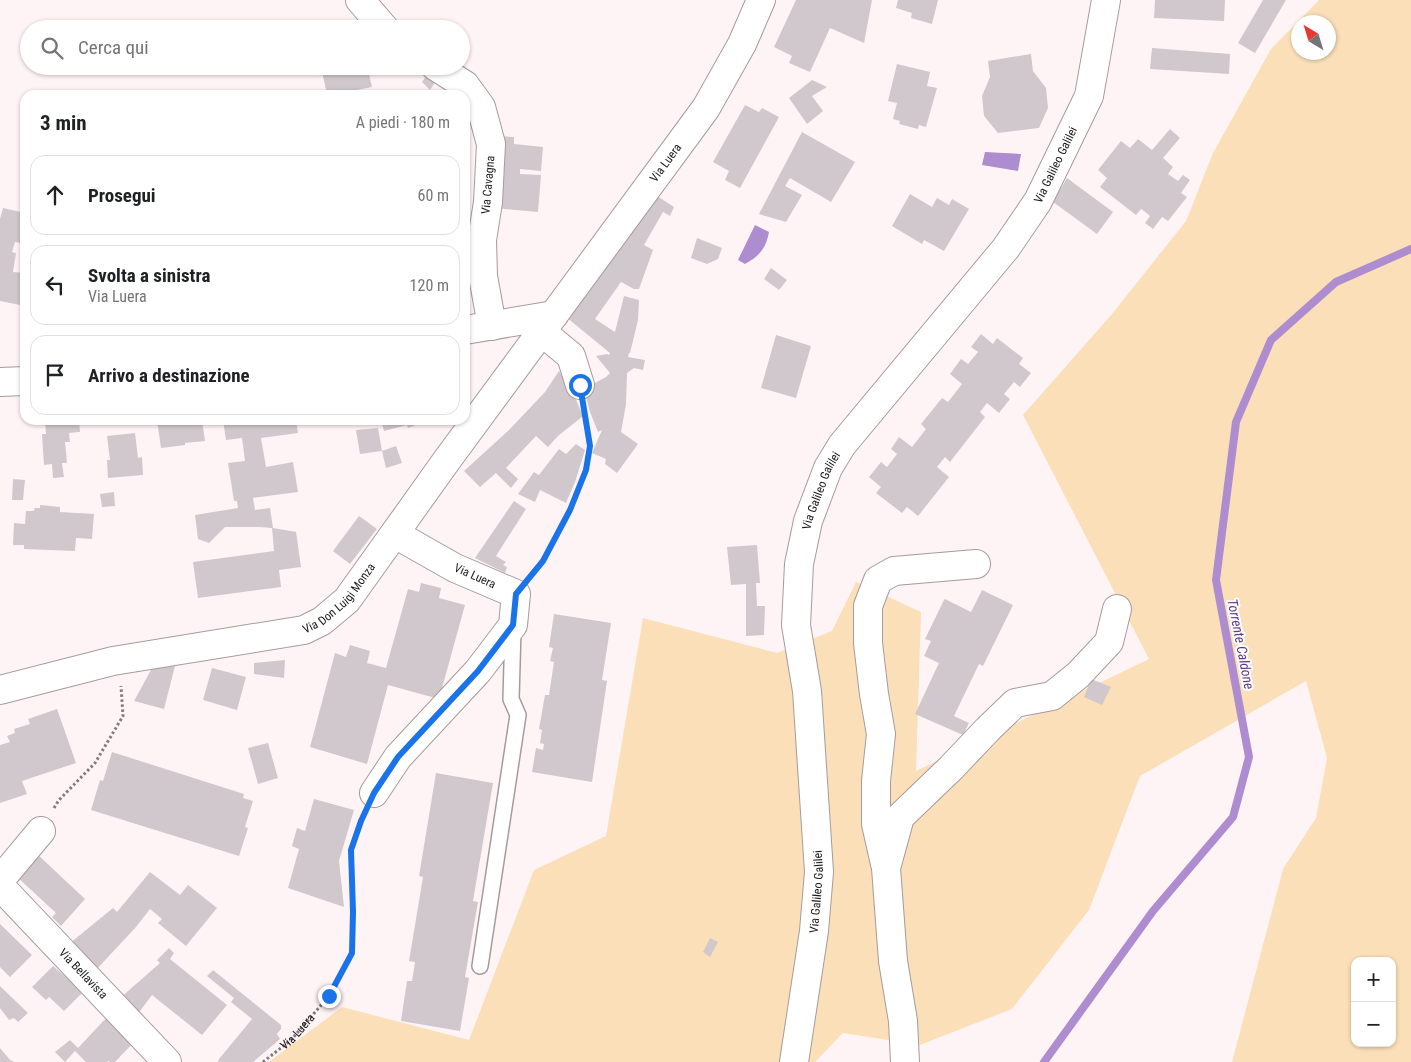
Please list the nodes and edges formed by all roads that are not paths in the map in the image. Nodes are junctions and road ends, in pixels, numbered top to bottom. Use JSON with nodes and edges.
{"nodes":[{"id":1,"x":360,"y":0,"type":"edge"},
{"id":2,"x":761,"y":0,"type":"edge"},
{"id":3,"x":1106,"y":0,"type":"edge"},
{"id":4,"x":377,"y":20,"type":"edge"},
{"id":5,"x":449,"y":75,"type":"edge"},
{"id":6,"x":468,"y":90,"type":"edge"},
{"id":7,"x":470,"y":93,"type":"edge"},
{"id":8,"x":548,"y":324,"type":"junction"},
{"id":9,"x":492,"y":326,"type":"junction"},
{"id":10,"x":470,"y":329,"type":"edge"},
{"id":11,"x":20,"y":381,"type":"edge"},
{"id":12,"x":0,"y":382,"type":"edge"},
{"id":13,"x":580,"y":385,"type":"road end"},
{"id":14,"x":395,"y":534,"type":"junction"},
{"id":15,"x":976,"y":564,"type":"dead end"},
{"id":16,"x":1118,"y":609,"type":"dead end"},
{"id":17,"x":513,"y":625,"type":"junction"},
{"id":18,"x":0,"y":690,"type":"edge"},
{"id":19,"x":374,"y":793,"type":"road end"},
{"id":20,"x":41,"y":831,"type":"road end"},
{"id":21,"x":886,"y":868,"type":"junction"},
{"id":22,"x":0,"y":880,"type":"edge"},
{"id":23,"x":0,"y":886,"type":"edge"},
{"id":24,"x":480,"y":966,"type":"dead end"},
{"id":25,"x":167,"y":1062,"type":"edge"},
{"id":26,"x":794,"y":1062,"type":"edge"},
{"id":27,"x":905,"y":1062,"type":"edge"}],
"edges":[{"from":1,"to":4,"type":"street"},
{"from":2,"to":8,"type":"street","name":"Via Luera"},
{"from":3,"to":26,"type":"street","name":"Via Galileo Galilei"},
{"from":5,"to":6,"type":"street","name":"Via Cavagna"},
{"from":7,"to":9,"type":"street","name":"Via Cavagna"},
{"from":8,"to":9,"type":"street"},
{"from":8,"to":13,"type":"street"},
{"from":8,"to":14,"type":"street","name":"Via Don Luigi Monza"},
{"from":9,"to":10,"type":"street"},
{"from":11,"to":12,"type":"street"},
{"from":14,"to":17,"type":"street","name":"Via Luera"},
{"from":14,"to":18,"type":"street","name":"Via Don Luigi Monza"},
{"from":15,"to":21,"type":"street"},
{"from":16,"to":21,"type":"street"},
{"from":17,"to":19,"type":"street"},
{"from":17,"to":24,"type":"lane"},
{"from":20,"to":22,"type":"street"},
{"from":21,"to":27,"type":"street"},
{"from":23,"to":25,"type":"street","name":"Via Bellavista"}]}
